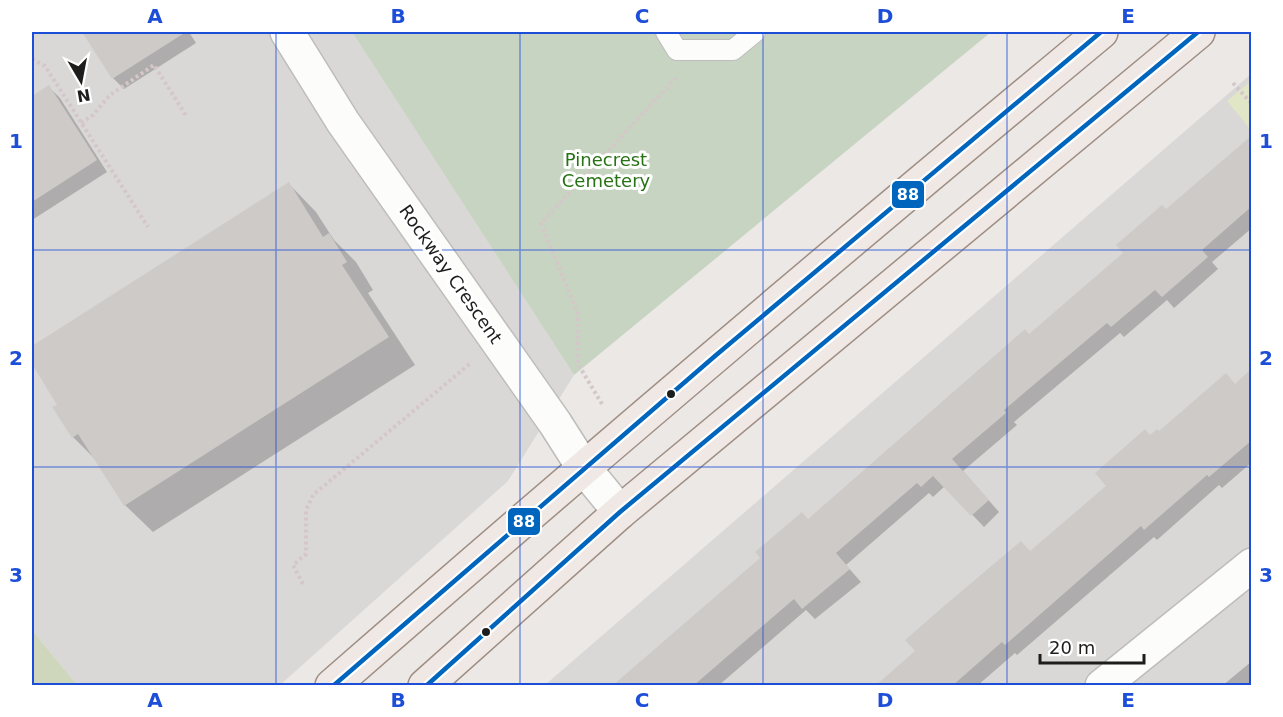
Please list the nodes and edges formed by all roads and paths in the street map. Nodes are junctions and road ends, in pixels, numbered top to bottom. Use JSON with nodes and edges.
{"nodes":[{"id":1,"x":287,"y":32,"type":"edge"},
{"id":2,"x":666,"y":32,"type":"edge"},
{"id":3,"x":755,"y":32,"type":"edge"},
{"id":4,"x":1101,"y":32,"type":"edge"},
{"id":5,"x":1198,"y":32,"type":"edge"},
{"id":6,"x":703,"y":50,"type":"junction"},
{"id":7,"x":32,"y":59,"type":"edge"},
{"id":8,"x":1233,"y":82,"type":"dead end"},
{"id":9,"x":1251,"y":104,"type":"edge"},
{"id":10,"x":187,"y":117,"type":"dead end"},
{"id":11,"x":81,"y":123,"type":"junction"},
{"id":12,"x":148,"y":227,"type":"dead end"},
{"id":13,"x":475,"y":360,"type":"dead end"},
{"id":14,"x":602,"y":404,"type":"dead end"},
{"id":15,"x":583,"y":467,"type":"junction"},
{"id":16,"x":620,"y":512,"type":"junction"},
{"id":17,"x":1251,"y":565,"type":"edge"},
{"id":18,"x":303,"y":584,"type":"dead end"},
{"id":19,"x":332,"y":686,"type":"edge"},
{"id":20,"x":425,"y":686,"type":"edge"},
{"id":21,"x":1102,"y":686,"type":"edge"}],
"edges":[{"from":1,"to":15,"type":"street","name":"Rockway Crescent"},
{"from":2,"to":6,"type":"lane"},
{"from":3,"to":6,"type":"lane"},
{"from":4,"to":15,"type":"main road"},
{"from":5,"to":16,"type":"main road"},
{"from":6,"to":14,"type":"path"},
{"from":7,"to":11,"type":"path"},
{"from":8,"to":9,"type":"path"},
{"from":10,"to":11,"type":"path"},
{"from":11,"to":12,"type":"path"},
{"from":13,"to":18,"type":"path"},
{"from":15,"to":16,"type":"street","name":"Rockway Crescent"},
{"from":15,"to":19,"type":"main road"},
{"from":16,"to":20,"type":"main road"},
{"from":17,"to":21,"type":"street"}]}
